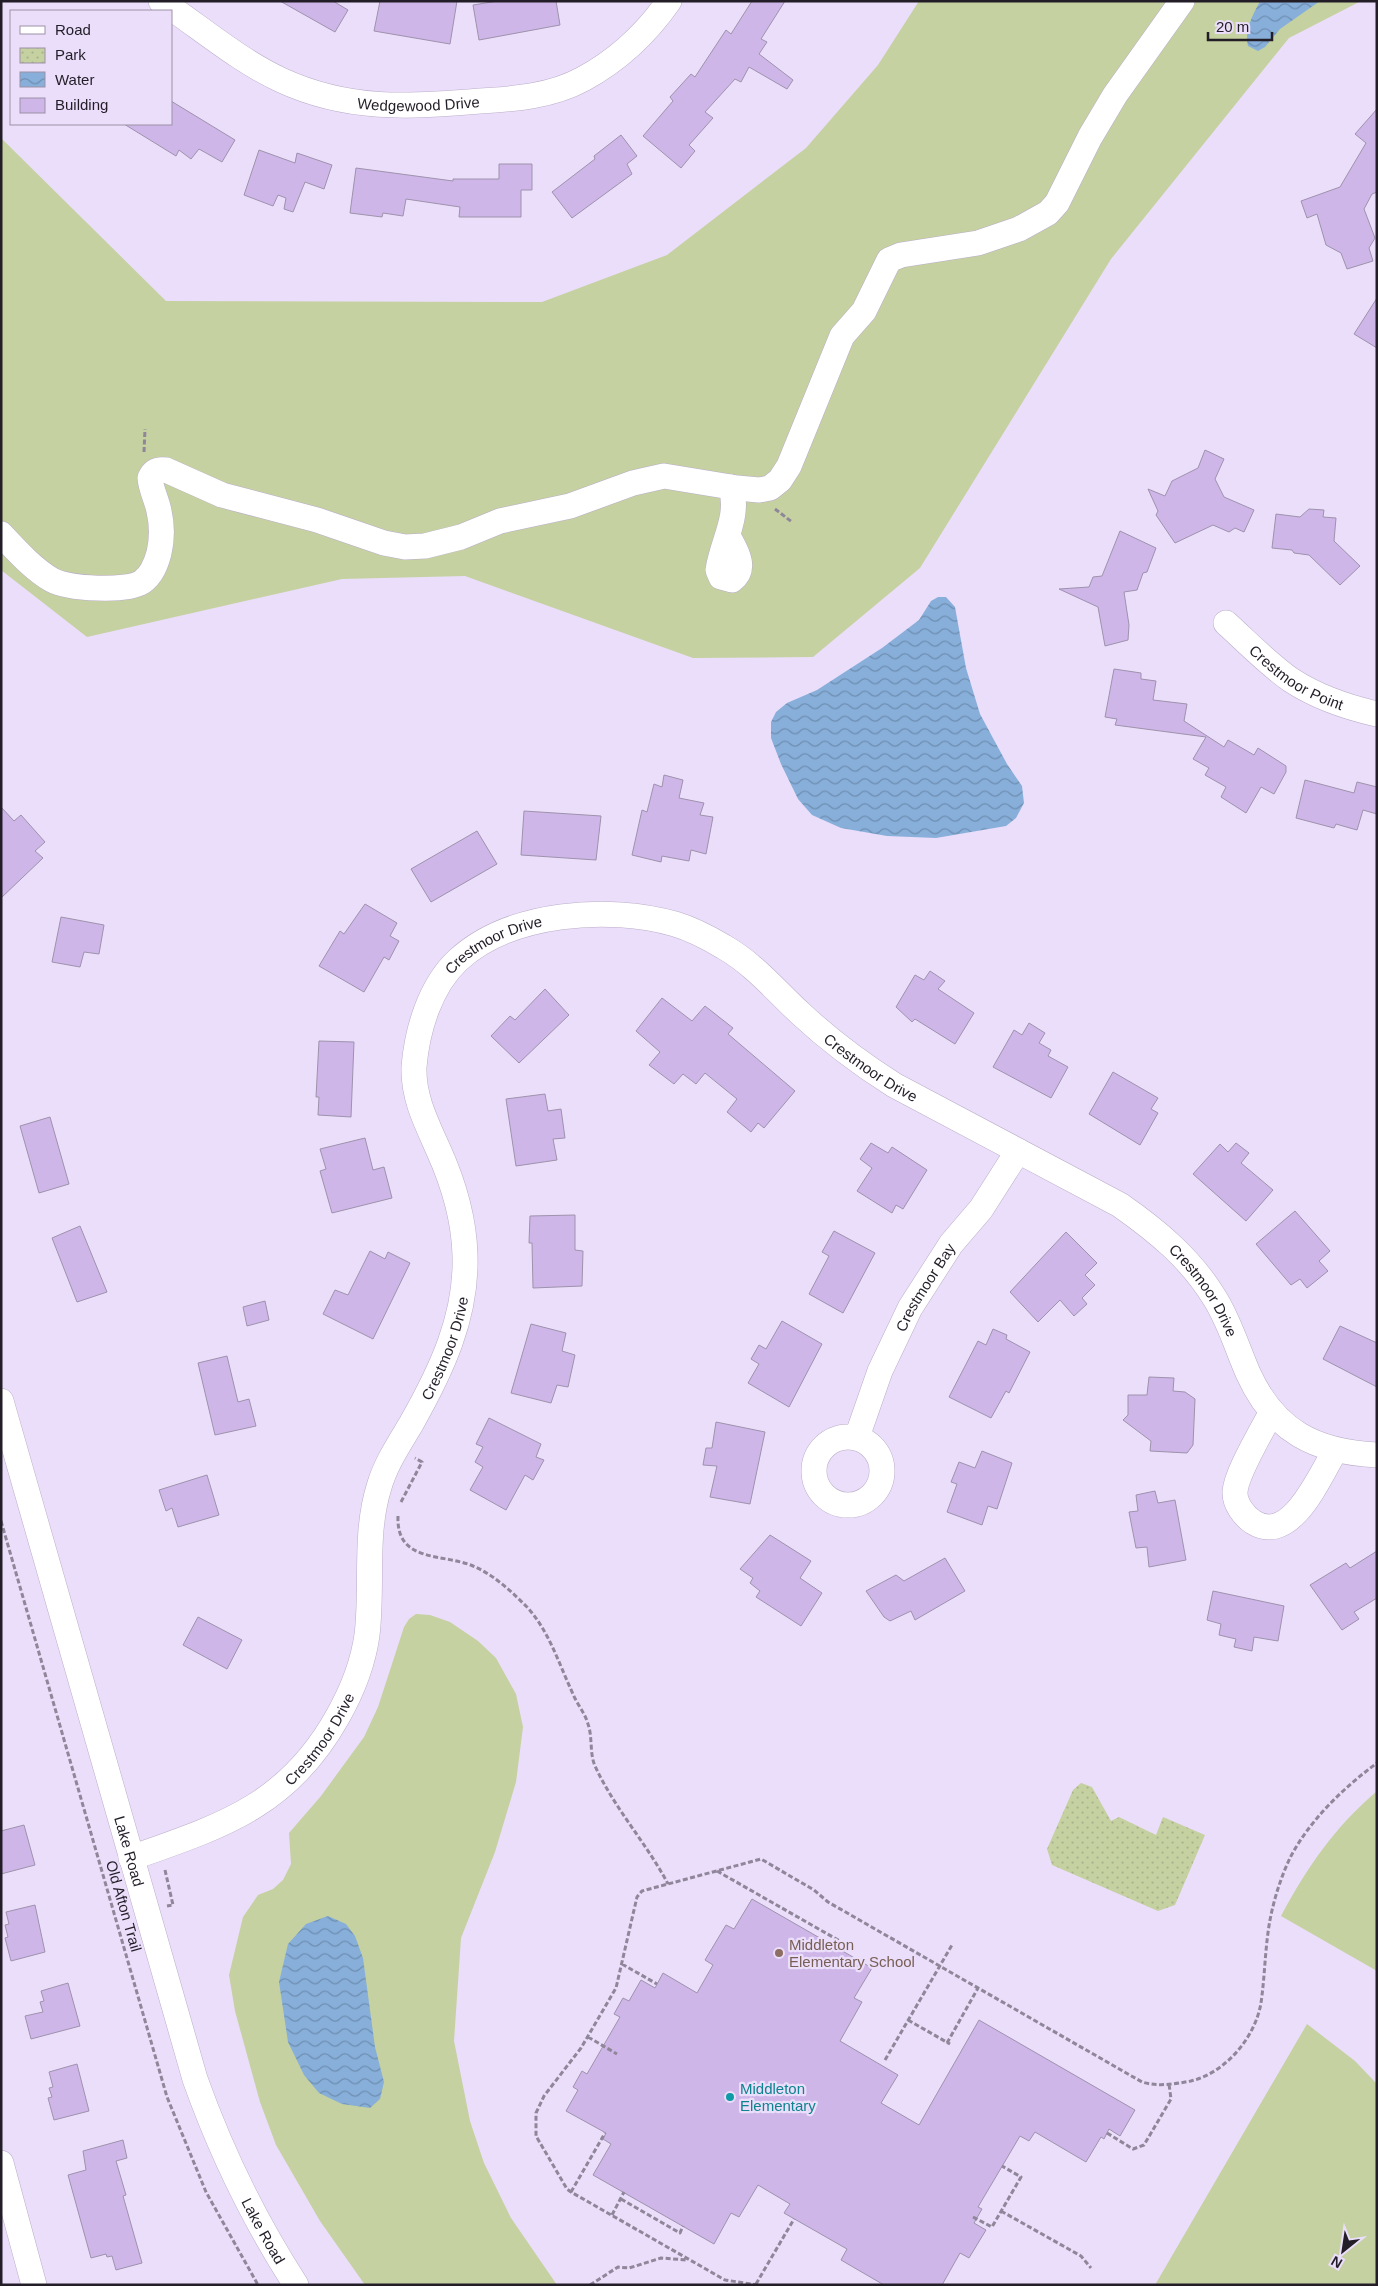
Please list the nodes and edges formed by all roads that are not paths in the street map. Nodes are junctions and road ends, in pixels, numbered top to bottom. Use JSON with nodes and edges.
{"nodes":[{"id":1,"x":668,"y":1,"type":"edge"},
{"id":2,"x":1182,"y":1,"type":"edge"},
{"id":3,"x":171,"y":4,"type":"edge"},
{"id":4,"x":731,"y":487,"type":"junction"},
{"id":5,"x":1,"y":534,"type":"edge"},
{"id":6,"x":728,"y":536,"type":"dead end"},
{"id":7,"x":1226,"y":623,"type":"dead end"},
{"id":8,"x":1377,"y":714,"type":"edge"},
{"id":9,"x":1018,"y":1151,"type":"junction"},
{"id":10,"x":1,"y":1401,"type":"edge"},
{"id":11,"x":1271,"y":1413,"type":"junction"},
{"id":12,"x":857,"y":1437,"type":"dead end"},
{"id":13,"x":1335,"y":1451,"type":"junction"},
{"id":14,"x":1377,"y":1455,"type":"edge"},
{"id":15,"x":131,"y":1858,"type":"junction"},
{"id":16,"x":1,"y":2162,"type":"edge"},
{"id":17,"x":34,"y":2285,"type":"edge"},
{"id":18,"x":296,"y":2285,"type":"edge"}],
"edges":[{"from":1,"to":3,"type":"street","name":"Wedgewood Drive"},
{"from":2,"to":4,"type":"street"},
{"from":4,"to":5,"type":"street"},
{"from":4,"to":6,"type":"street"},
{"from":7,"to":8,"type":"street","name":"Crestmoor Point"},
{"from":9,"to":11,"type":"street","name":"Crestmoor Drive"},
{"from":9,"to":12,"type":"street","name":"Crestmoor Bay"},
{"from":9,"to":15,"type":"street","name":"Crestmoor Drive"},
{"from":10,"to":15,"type":"street","name":"Lake Road"},
{"from":11,"to":13,"type":"street","name":"Crestmoor Drive"},
{"from":11,"to":13,"type":"street"},
{"from":13,"to":14,"type":"street","name":"Crestmoor Drive"},
{"from":15,"to":18,"type":"street","name":"Lake Road"},
{"from":16,"to":17,"type":"street"}]}
